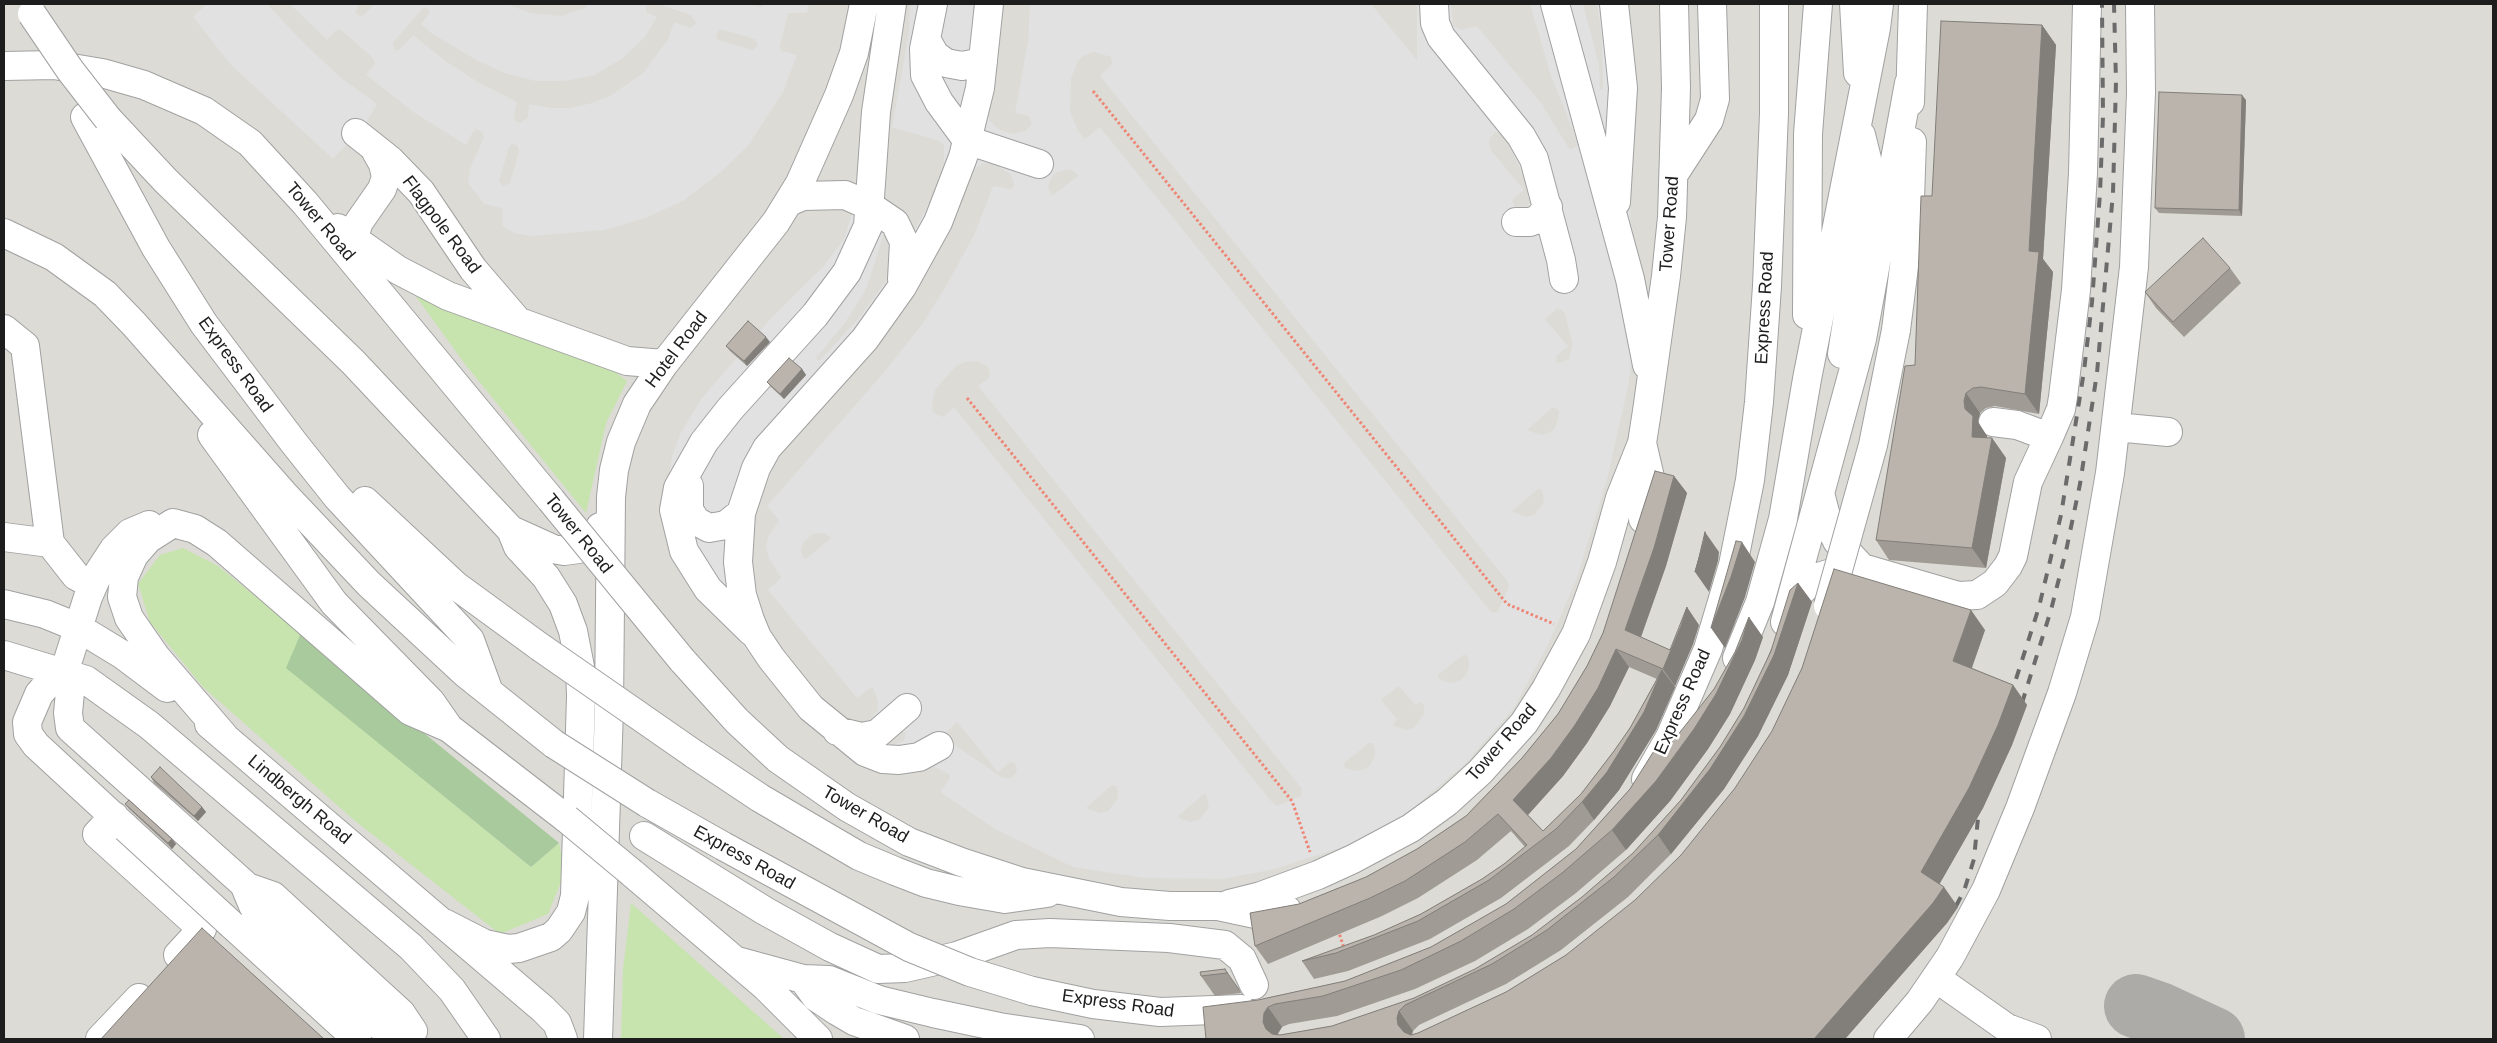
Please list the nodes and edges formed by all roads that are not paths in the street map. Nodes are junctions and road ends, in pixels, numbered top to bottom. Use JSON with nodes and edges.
{"nodes":[{"id":1,"x":864,"y":4,"type":"edge"},
{"id":2,"x":892,"y":4,"type":"edge"},
{"id":3,"x":933,"y":4,"type":"edge"},
{"id":4,"x":989,"y":4,"type":"edge"},
{"id":5,"x":1434,"y":4,"type":"edge"},
{"id":6,"x":1556,"y":4,"type":"edge"},
{"id":7,"x":1614,"y":4,"type":"edge"},
{"id":8,"x":1674,"y":4,"type":"edge"},
{"id":9,"x":1712,"y":4,"type":"edge"},
{"id":10,"x":1774,"y":4,"type":"edge"},
{"id":11,"x":1818,"y":4,"type":"edge"},
{"id":12,"x":1854,"y":4,"type":"edge"},
{"id":13,"x":1879,"y":4,"type":"edge"},
{"id":14,"x":1936,"y":4,"type":"edge"},
{"id":15,"x":2087,"y":4,"type":"edge"},
{"id":16,"x":2140,"y":4,"type":"edge"},
{"id":17,"x":29,"y":9,"type":"edge"},
{"id":18,"x":1913,"y":17,"type":"edge"},
{"id":19,"x":926,"y":39,"type":"junction"},
{"id":20,"x":983,"y":62,"type":"junction"},
{"id":21,"x":4,"y":66,"type":"edge"},
{"id":22,"x":1909,"y":83,"type":"junction"},
{"id":23,"x":1860,"y":110,"type":"junction"},
{"id":24,"x":96,"y":118,"type":"junction"},
{"id":25,"x":967,"y":140,"type":"junction"},
{"id":26,"x":1039,"y":164,"type":"dead end"},
{"id":27,"x":1673,"y":176,"type":"junction"},
{"id":28,"x":789,"y":202,"type":"junction"},
{"id":29,"x":870,"y":206,"type":"junction"},
{"id":30,"x":1548,"y":207,"type":"junction"},
{"id":31,"x":1516,"y":222,"type":"dead end"},
{"id":32,"x":1614,"y":224,"type":"junction"},
{"id":33,"x":4,"y":233,"type":"edge"},
{"id":34,"x":354,"y":252,"type":"junction"},
{"id":35,"x":1564,"y":280,"type":"dead end"},
{"id":36,"x":902,"y":287,"type":"junction"},
{"id":37,"x":134,"y":324,"type":"junction"},
{"id":38,"x":521,"y":324,"type":"junction"},
{"id":39,"x":4,"y":328,"type":"edge"},
{"id":40,"x":231,"y":361,"type":"junction"},
{"id":41,"x":664,"y":364,"type":"junction"},
{"id":42,"x":1807,"y":379,"type":"junction"},
{"id":43,"x":1651,"y":383,"type":"junction"},
{"id":44,"x":1993,"y":422,"type":"dead end"},
{"id":45,"x":2116,"y":427,"type":"junction"},
{"id":46,"x":2168,"y":432,"type":"dead end"},
{"id":47,"x":2048,"y":437,"type":"junction"},
{"id":48,"x":1642,"y":443,"type":"junction"},
{"id":49,"x":693,"y":465,"type":"junction"},
{"id":50,"x":1820,"y":490,"type":"junction"},
{"id":51,"x":612,"y":497,"type":"junction"},
{"id":52,"x":741,"y":512,"type":"junction"},
{"id":53,"x":173,"y":523,"type":"junction"},
{"id":54,"x":511,"y":530,"type":"junction"},
{"id":55,"x":4,"y":537,"type":"edge"},
{"id":56,"x":1636,"y":540,"type":"edge"},
{"id":57,"x":50,"y":543,"type":"junction"},
{"id":58,"x":1814,"y":567,"type":"junction"},
{"id":59,"x":1862,"y":568,"type":"junction"},
{"id":60,"x":93,"y":585,"type":"junction"},
{"id":61,"x":4,"y":604,"type":"edge"},
{"id":62,"x":77,"y":627,"type":"junction"},
{"id":63,"x":1819,"y":632,"type":"edge"},
{"id":64,"x":757,"y":637,"type":"junction"},
{"id":65,"x":1778,"y":646,"type":"edge"},
{"id":66,"x":4,"y":655,"type":"edge"},
{"id":67,"x":64,"y":673,"type":"junction"},
{"id":68,"x":489,"y":692,"type":"junction"},
{"id":69,"x":907,"y":708,"type":"dead end"},
{"id":70,"x":449,"y":728,"type":"junction"},
{"id":71,"x":836,"y":730,"type":"junction"},
{"id":72,"x":224,"y":736,"type":"junction"},
{"id":73,"x":939,"y":746,"type":"dead end"},
{"id":74,"x":644,"y":836,"type":"dead end"},
{"id":75,"x":245,"y":886,"type":"junction"},
{"id":76,"x":1066,"y":890,"type":"junction"},
{"id":77,"x":218,"y":919,"type":"junction"},
{"id":78,"x":444,"y":923,"type":"junction"},
{"id":79,"x":737,"y":961,"type":"junction"},
{"id":80,"x":1936,"y":978,"type":"junction"},
{"id":81,"x":803,"y":979,"type":"junction"},
{"id":82,"x":403,"y":1036,"type":"edge"},
{"id":83,"x":100,"y":1039,"type":"edge"},
{"id":84,"x":357,"y":1039,"type":"edge"},
{"id":85,"x":486,"y":1039,"type":"edge"},
{"id":86,"x":563,"y":1039,"type":"edge"},
{"id":87,"x":598,"y":1039,"type":"edge"},
{"id":88,"x":818,"y":1039,"type":"edge"},
{"id":89,"x":906,"y":1039,"type":"edge"},
{"id":90,"x":1080,"y":1039,"type":"edge"},
{"id":91,"x":1888,"y":1039,"type":"edge"},
{"id":92,"x":2037,"y":1039,"type":"edge"}],
"edges":[{"from":1,"to":28,"type":"street","name":"Hotel Road"},
{"from":2,"to":29,"type":"street"},
{"from":3,"to":19,"type":"street"},
{"from":4,"to":20,"type":"street"},
{"from":5,"to":30,"type":"street"},
{"from":6,"to":32,"type":"street"},
{"from":7,"to":32,"type":"street"},
{"from":8,"to":27,"type":"street","name":"Tower Road"},
{"from":9,"to":27,"type":"street"},
{"from":10,"to":42,"type":"street","name":"Express Road"},
{"from":11,"to":42,"type":"street"},
{"from":12,"to":23,"type":"street"},
{"from":13,"to":23,"type":"street"},
{"from":14,"to":18,"type":"street"},
{"from":15,"to":47,"type":"street"},
{"from":16,"to":45,"type":"street"},
{"from":17,"to":24,"type":"street","bridge":true},
{"from":18,"to":22,"type":"street"},
{"from":19,"to":20,"type":"street"},
{"from":19,"to":25,"type":"street"},
{"from":20,"to":25,"type":"street"},
{"from":21,"to":34,"type":"street","name":"Tower Road"},
{"from":22,"to":50,"type":"street"},
{"from":22,"to":63,"type":"street","bridge":true},
{"from":23,"to":42,"type":"street"},
{"from":23,"to":50,"type":"street"},
{"from":24,"to":40,"type":"street","name":"Express Road"},
{"from":24,"to":54,"type":"street"},
{"from":25,"to":26,"type":"street"},
{"from":25,"to":36,"type":"street"},
{"from":27,"to":43,"type":"street","name":"Tower Road"},
{"from":28,"to":29,"type":"street"},
{"from":28,"to":41,"type":"street","name":"Hotel Road"},
{"from":29,"to":36,"type":"street"},
{"from":29,"to":49,"type":"street"},
{"from":30,"to":31,"type":"street"},
{"from":30,"to":35,"type":"street"},
{"from":32,"to":43,"type":"street"},
{"from":33,"to":37,"type":"street","name":"Express Road"},
{"from":34,"to":38,"type":"street"},
{"from":34,"to":38,"type":"street","name":"Flagpole Road"},
{"from":34,"to":76,"type":"street","name":"Tower Road","bridge":true},
{"from":36,"to":52,"type":"street"},
{"from":37,"to":68,"type":"street","name":"Express Road"},
{"from":37,"to":70,"type":"street"},
{"from":38,"to":41,"type":"street"},
{"from":39,"to":57,"type":"street"},
{"from":40,"to":68,"type":"street","name":"Express Road"},
{"from":40,"to":76,"type":"street","bridge":true},
{"from":41,"to":51,"type":"street","name":"Hotel Road"},
{"from":43,"to":48,"type":"street","name":"Tower Road"},
{"from":44,"to":47,"type":"street"},
{"from":45,"to":46,"type":"street"},
{"from":45,"to":80,"type":"street"},
{"from":47,"to":59,"type":"street"},
{"from":48,"to":56,"type":"street","name":"Tower Road"},
{"from":48,"to":76,"type":"street","name":"Tower Road"},
{"from":49,"to":52,"type":"street"},
{"from":49,"to":64,"type":"street"},
{"from":50,"to":58,"type":"street"},
{"from":50,"to":59,"type":"street"},
{"from":51,"to":54,"type":"street"},
{"from":51,"to":87,"type":"street","name":"Hotel Road"},
{"from":52,"to":64,"type":"street"},
{"from":53,"to":60,"type":"street"},
{"from":53,"to":70,"type":"street"},
{"from":53,"to":72,"type":"street"},
{"from":54,"to":78,"type":"street"},
{"from":55,"to":57,"type":"street"},
{"from":57,"to":60,"type":"street"},
{"from":58,"to":59,"type":"street"},
{"from":58,"to":65,"type":"street"},
{"from":60,"to":62,"type":"street"},
{"from":61,"to":62,"type":"street","name":"Lindbergh Road"},
{"from":62,"to":67,"type":"street"},
{"from":62,"to":72,"type":"street","name":"Lindbergh Road"},
{"from":64,"to":71,"type":"street"},
{"from":66,"to":67,"type":"street"},
{"from":67,"to":75,"type":"street"},
{"from":67,"to":77,"type":"street","bridge":true},
{"from":67,"to":85,"type":"street"},
{"from":68,"to":74,"type":"street","name":"Express Road","bridge":true},
{"from":69,"to":71,"type":"street"},
{"from":70,"to":79,"type":"street","bridge":true},
{"from":71,"to":73,"type":"street"},
{"from":72,"to":78,"type":"street","name":"Lindbergh Road"},
{"from":75,"to":77,"type":"street"},
{"from":75,"to":82,"type":"street"},
{"from":77,"to":83,"type":"street"},
{"from":77,"to":84,"type":"street"},
{"from":78,"to":86,"type":"street","name":"Lindbergh Road"},
{"from":79,"to":81,"type":"street"},
{"from":79,"to":88,"type":"street"},
{"from":80,"to":91,"type":"street"},
{"from":80,"to":92,"type":"street"},
{"from":81,"to":89,"type":"street"},
{"from":81,"to":90,"type":"street"}]}
